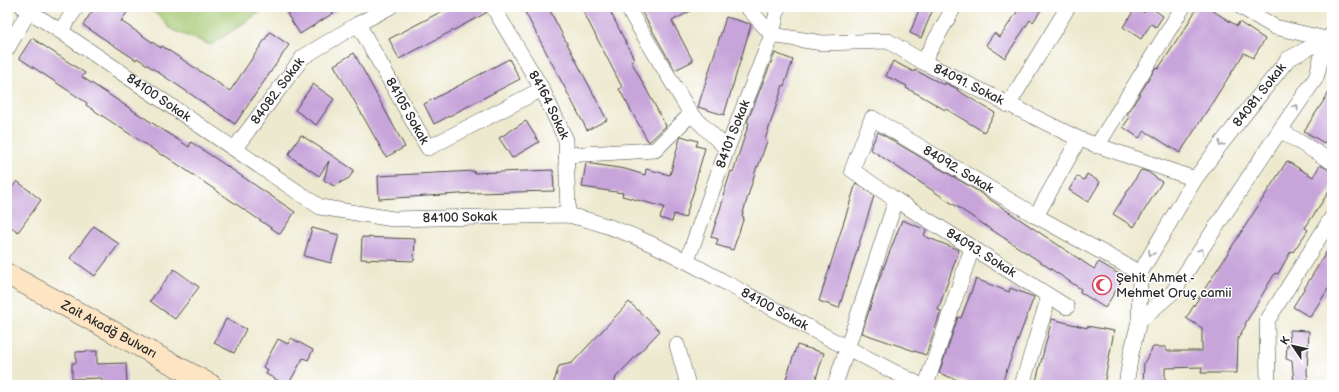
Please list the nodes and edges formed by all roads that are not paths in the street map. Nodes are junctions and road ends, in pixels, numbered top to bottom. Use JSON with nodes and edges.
{"nodes":[{"id":1,"x":77,"y":7,"type":"edge"},
{"id":2,"x":390,"y":7,"type":"edge"},
{"id":3,"x":493,"y":7,"type":"edge"},
{"id":4,"x":627,"y":7,"type":"edge"},
{"id":5,"x":747,"y":7,"type":"edge"},
{"id":6,"x":778,"y":7,"type":"edge"},
{"id":7,"x":954,"y":7,"type":"edge"},
{"id":8,"x":1068,"y":7,"type":"edge"},
{"id":9,"x":1183,"y":7,"type":"edge"},
{"id":10,"x":1241,"y":7,"type":"edge"},
{"id":11,"x":26,"y":9,"type":"edge"},
{"id":12,"x":358,"y":24,"type":"junction"},
{"id":13,"x":60,"y":31,"type":"junction"},
{"id":14,"x":772,"y":35,"type":"junction"},
{"id":15,"x":1329,"y":37,"type":"edge"},
{"id":16,"x":7,"y":49,"type":"edge"},
{"id":17,"x":923,"y":62,"type":"junction"},
{"id":18,"x":542,"y":89,"type":"junction"},
{"id":19,"x":1008,"y":105,"type":"junction"},
{"id":20,"x":691,"y":114,"type":"junction"},
{"id":21,"x":1280,"y":130,"type":"junction"},
{"id":22,"x":1079,"y":140,"type":"junction"},
{"id":23,"x":1097,"y":146,"type":"junction"},
{"id":24,"x":235,"y":148,"type":"junction"},
{"id":25,"x":727,"y":149,"type":"junction"},
{"id":26,"x":566,"y":155,"type":"junction"},
{"id":27,"x":1332,"y":162,"type":"edge"},
{"id":28,"x":1194,"y":179,"type":"junction"},
{"id":29,"x":896,"y":200,"type":"junction"},
{"id":30,"x":568,"y":215,"type":"junction"},
{"id":31,"x":1036,"y":216,"type":"junction"},
{"id":32,"x":1332,"y":217,"type":"edge"},
{"id":33,"x":972,"y":248,"type":"junction"},
{"id":34,"x":687,"y":261,"type":"junction"},
{"id":35,"x":1140,"y":272,"type":"junction"},
{"id":36,"x":7,"y":274,"type":"edge"},
{"id":37,"x":1048,"y":296,"type":"junction"},
{"id":38,"x":1067,"y":307,"type":"dead end"},
{"id":39,"x":1139,"y":322,"type":"junction"},
{"id":40,"x":677,"y":345,"type":"dead end"},
{"id":41,"x":846,"y":348,"type":"junction"},
{"id":42,"x":189,"y":380,"type":"edge"},
{"id":43,"x":211,"y":385,"type":"edge"},
{"id":44,"x":688,"y":385,"type":"edge"},
{"id":45,"x":834,"y":385,"type":"edge"},
{"id":46,"x":920,"y":385,"type":"edge"},
{"id":47,"x":926,"y":385,"type":"edge"},
{"id":48,"x":1022,"y":385,"type":"edge"},
{"id":49,"x":1126,"y":385,"type":"edge"},
{"id":50,"x":1268,"y":385,"type":"edge"}],
"edges":[{"from":1,"to":13,"type":"street"},
{"from":2,"to":12,"type":"street","name":"84082. Sokak"},
{"from":3,"to":18,"type":"street","name":"84164 Sokak"},
{"from":4,"to":20,"type":"street"},
{"from":5,"to":14,"type":"street"},
{"from":6,"to":14,"type":"street","name":"84101 Sokak"},
{"from":7,"to":17,"type":"street"},
{"from":8,"to":19,"type":"street"},
{"from":9,"to":23,"type":"street"},
{"from":10,"to":15,"type":"street"},
{"from":11,"to":13,"type":"street","name":"84100 Sokak"},
{"from":11,"to":16,"type":"street"},
{"from":12,"to":18,"type":"street","name":"84105 Sokak"},
{"from":12,"to":24,"type":"street","name":"84082. Sokak"},
{"from":13,"to":24,"type":"street","name":"84100 Sokak"},
{"from":14,"to":17,"type":"street","name":"84091. Sokak"},
{"from":14,"to":25,"type":"street","name":"84101 Sokak"},
{"from":21,"to":15,"type":"street","one_way":true},
{"from":15,"to":28,"type":"street","name":"84081. Sokak","one_way":true},
{"from":17,"to":19,"type":"street","name":"84091. Sokak"},
{"from":18,"to":26,"type":"street","name":"84164 Sokak"},
{"from":19,"to":22,"type":"street","name":"84091. Sokak"},
{"from":20,"to":25,"type":"street"},
{"from":20,"to":26,"type":"street"},
{"from":21,"to":27,"type":"street"},
{"from":39,"to":21,"type":"street","one_way":true},
{"from":22,"to":23,"type":"street","name":"84091. Sokak"},
{"from":22,"to":31,"type":"street"},
{"from":23,"to":28,"type":"street","name":"84091. Sokak"},
{"from":24,"to":30,"type":"street","name":"84100 Sokak"},
{"from":25,"to":34,"type":"street","name":"84101 Sokak"},
{"from":26,"to":30,"type":"street","name":"84164 Sokak"},
{"from":28,"to":35,"type":"street","name":"84081. Sokak","one_way":true},
{"from":29,"to":31,"type":"street","name":"84092. Sokak"},
{"from":29,"to":33,"type":"street","name":"84093. Sokak"},
{"from":29,"to":41,"type":"street"},
{"from":30,"to":34,"type":"street","name":"84100 Sokak"},
{"from":31,"to":35,"type":"street","name":"84092. Sokak"},
{"from":32,"to":50,"type":"street"},
{"from":33,"to":37,"type":"street","name":"84093. Sokak"},
{"from":33,"to":47,"type":"street"},
{"from":34,"to":41,"type":"street","name":"84100 Sokak"},
{"from":35,"to":39,"type":"street","name":"84081. Sokak"},
{"from":36,"to":42,"type":"street","name":"Zait Akadğ Bulvarı"},
{"from":37,"to":38,"type":"street","name":"84093. Sokak"},
{"from":37,"to":48,"type":"street"},
{"from":39,"to":49,"type":"street","name":"84081. Sokak"},
{"from":40,"to":44,"type":"street"},
{"from":41,"to":45,"type":"street"},
{"from":41,"to":46,"type":"street","name":"84100 Sokak"},
{"from":42,"to":43,"type":"street","name":"Zait Akadğ Bulvarı"}]}
